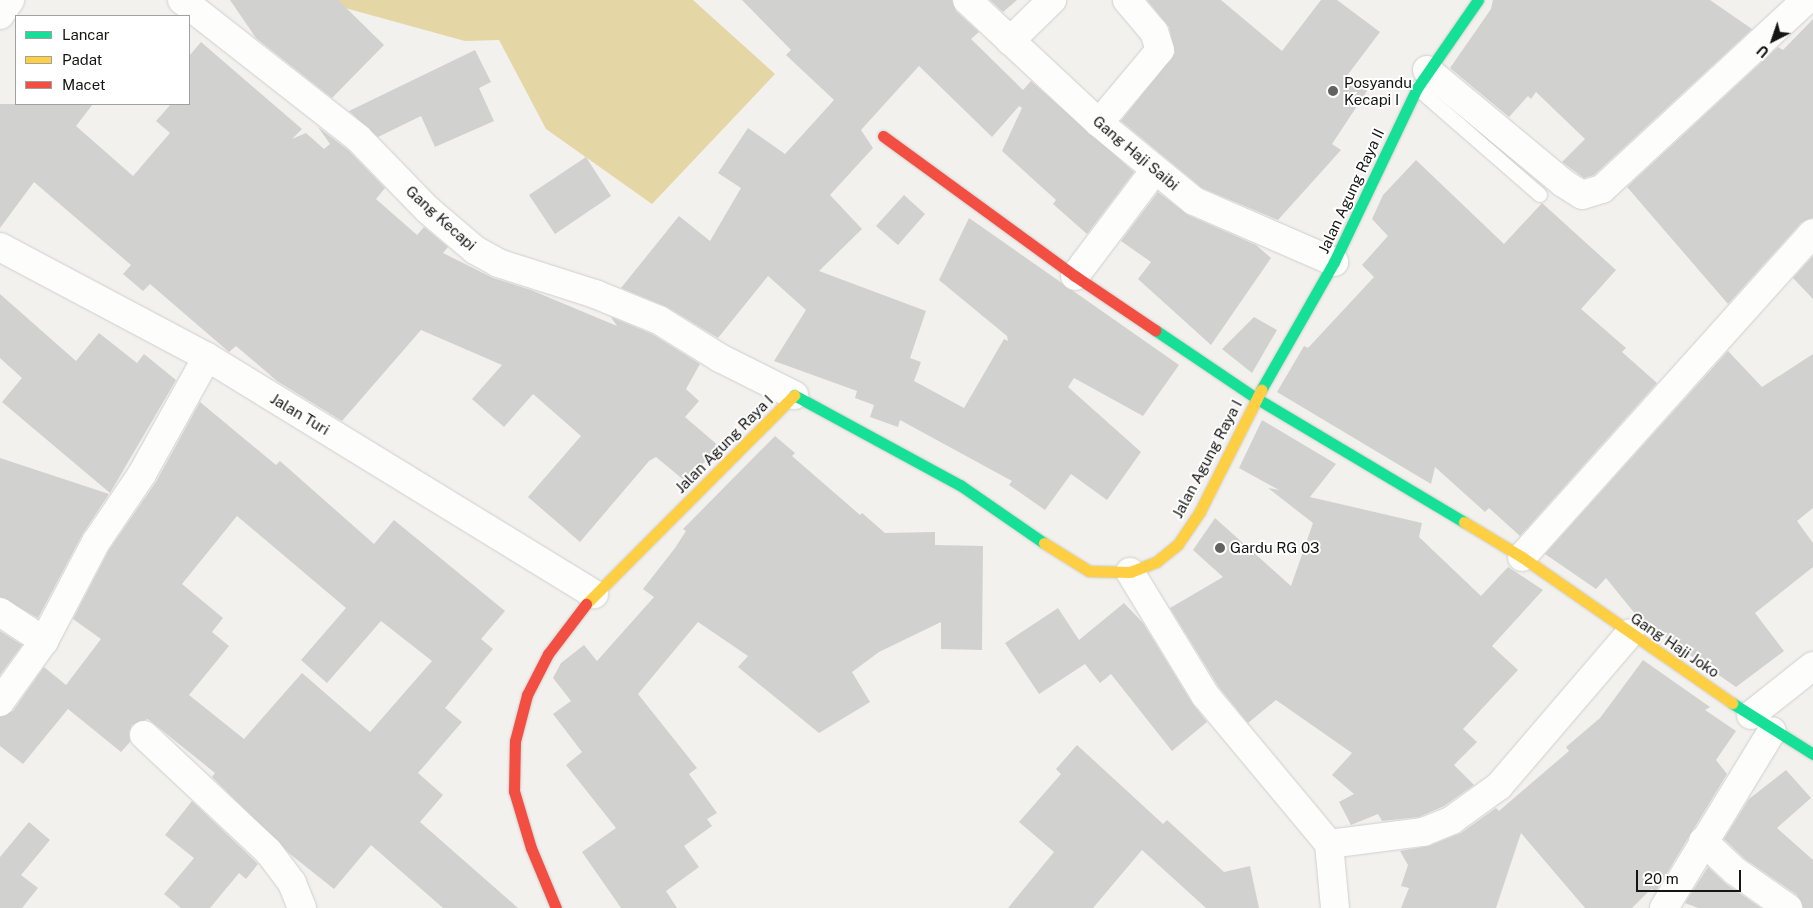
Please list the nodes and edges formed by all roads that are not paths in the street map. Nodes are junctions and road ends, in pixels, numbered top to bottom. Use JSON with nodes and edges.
{"nodes":[{"id":1,"x":10,"y":0,"type":"edge"},
{"id":2,"x":182,"y":0,"type":"edge"},
{"id":3,"x":967,"y":0,"type":"edge"},
{"id":4,"x":1052,"y":0,"type":"edge"},
{"id":5,"x":1128,"y":0,"type":"edge"},
{"id":6,"x":1478,"y":0,"type":"edge"},
{"id":7,"x":1806,"y":0,"type":"edge"},
{"id":8,"x":0,"y":15,"type":"edge"},
{"id":9,"x":1010,"y":41,"type":"junction"},
{"id":10,"x":1422,"y":79,"type":"junction"},
{"id":11,"x":1100,"y":124,"type":"junction"},
{"id":12,"x":883,"y":136,"type":"dead end"},
{"id":13,"x":1154,"y":171,"type":"junction"},
{"id":14,"x":1540,"y":195,"type":"dead end"},
{"id":15,"x":1813,"y":234,"type":"edge"},
{"id":16,"x":0,"y":247,"type":"edge"},
{"id":17,"x":1334,"y":262,"type":"junction"},
{"id":18,"x":1075,"y":276,"type":"junction"},
{"id":19,"x":207,"y":357,"type":"junction"},
{"id":20,"x":794,"y":395,"type":"junction"},
{"id":21,"x":1256,"y":398,"type":"junction"},
{"id":22,"x":1522,"y":557,"type":"junction"},
{"id":23,"x":1130,"y":572,"type":"junction"},
{"id":24,"x":594,"y":594,"type":"junction"},
{"id":25,"x":0,"y":612,"type":"edge"},
{"id":26,"x":1630,"y":633,"type":"junction"},
{"id":27,"x":44,"y":641,"type":"junction"},
{"id":28,"x":1813,"y":666,"type":"edge"},
{"id":29,"x":0,"y":702,"type":"edge"},
{"id":30,"x":1751,"y":715,"type":"junction"},
{"id":31,"x":1772,"y":731,"type":"junction"},
{"id":32,"x":144,"y":736,"type":"dead end"},
{"id":33,"x":1813,"y":754,"type":"edge"},
{"id":34,"x":1703,"y":841,"type":"junction"},
{"id":35,"x":1329,"y":844,"type":"junction"},
{"id":36,"x":302,"y":908,"type":"edge"},
{"id":37,"x":556,"y":908,"type":"edge"},
{"id":38,"x":1335,"y":908,"type":"edge"},
{"id":39,"x":1664,"y":908,"type":"edge"},
{"id":40,"x":1788,"y":908,"type":"edge"}],
"edges":[{"from":1,"to":8,"type":"street"},
{"from":2,"to":20,"type":"street","name":"Gang Kecapi"},
{"from":3,"to":9,"type":"street","name":"Gang Haji Saibi"},
{"from":4,"to":9,"type":"street"},
{"from":5,"to":11,"type":"street"},
{"from":6,"to":10,"type":"street","name":"Jalan Agung Raya II"},
{"from":7,"to":10,"type":"street"},
{"from":9,"to":11,"type":"street","name":"Gang Haji Saibi"},
{"from":10,"to":14,"type":"lane"},
{"from":10,"to":17,"type":"street","name":"Jalan Agung Raya II"},
{"from":11,"to":13,"type":"street","name":"Gang Haji Saibi"},
{"from":12,"to":18,"type":"street","name":"Gang Haji Joko"},
{"from":13,"to":17,"type":"street","name":"Gang Haji Saibi"},
{"from":13,"to":18,"type":"street"},
{"from":15,"to":22,"type":"street"},
{"from":16,"to":19,"type":"street","name":"Jalan Turi"},
{"from":17,"to":21,"type":"street","name":"Jalan Agung Raya II"},
{"from":18,"to":21,"type":"street","name":"Gang Haji Joko"},
{"from":19,"to":24,"type":"street","name":"Jalan Turi"},
{"from":19,"to":27,"type":"street"},
{"from":20,"to":23,"type":"street","name":"Jalan Agung Raya I"},
{"from":20,"to":24,"type":"street","name":"Jalan Agung Raya I"},
{"from":21,"to":22,"type":"street","name":"Gang Haji Joko"},
{"from":21,"to":23,"type":"street","name":"Jalan Agung Raya I"},
{"from":22,"to":26,"type":"street","name":"Gang Haji Joko"},
{"from":23,"to":35,"type":"street"},
{"from":24,"to":37,"type":"street","name":"Jalan Agung Raya I"},
{"from":25,"to":27,"type":"street"},
{"from":26,"to":30,"type":"street","name":"Gang Haji Joko"},
{"from":26,"to":35,"type":"street"},
{"from":27,"to":29,"type":"street"},
{"from":28,"to":30,"type":"street"},
{"from":30,"to":31,"type":"street","name":"Gang Haji Joko"},
{"from":31,"to":33,"type":"street","name":"Gang Haji Joko"},
{"from":31,"to":34,"type":"street"},
{"from":32,"to":36,"type":"street"},
{"from":34,"to":39,"type":"street"},
{"from":34,"to":40,"type":"street"},
{"from":35,"to":38,"type":"street"}]}
